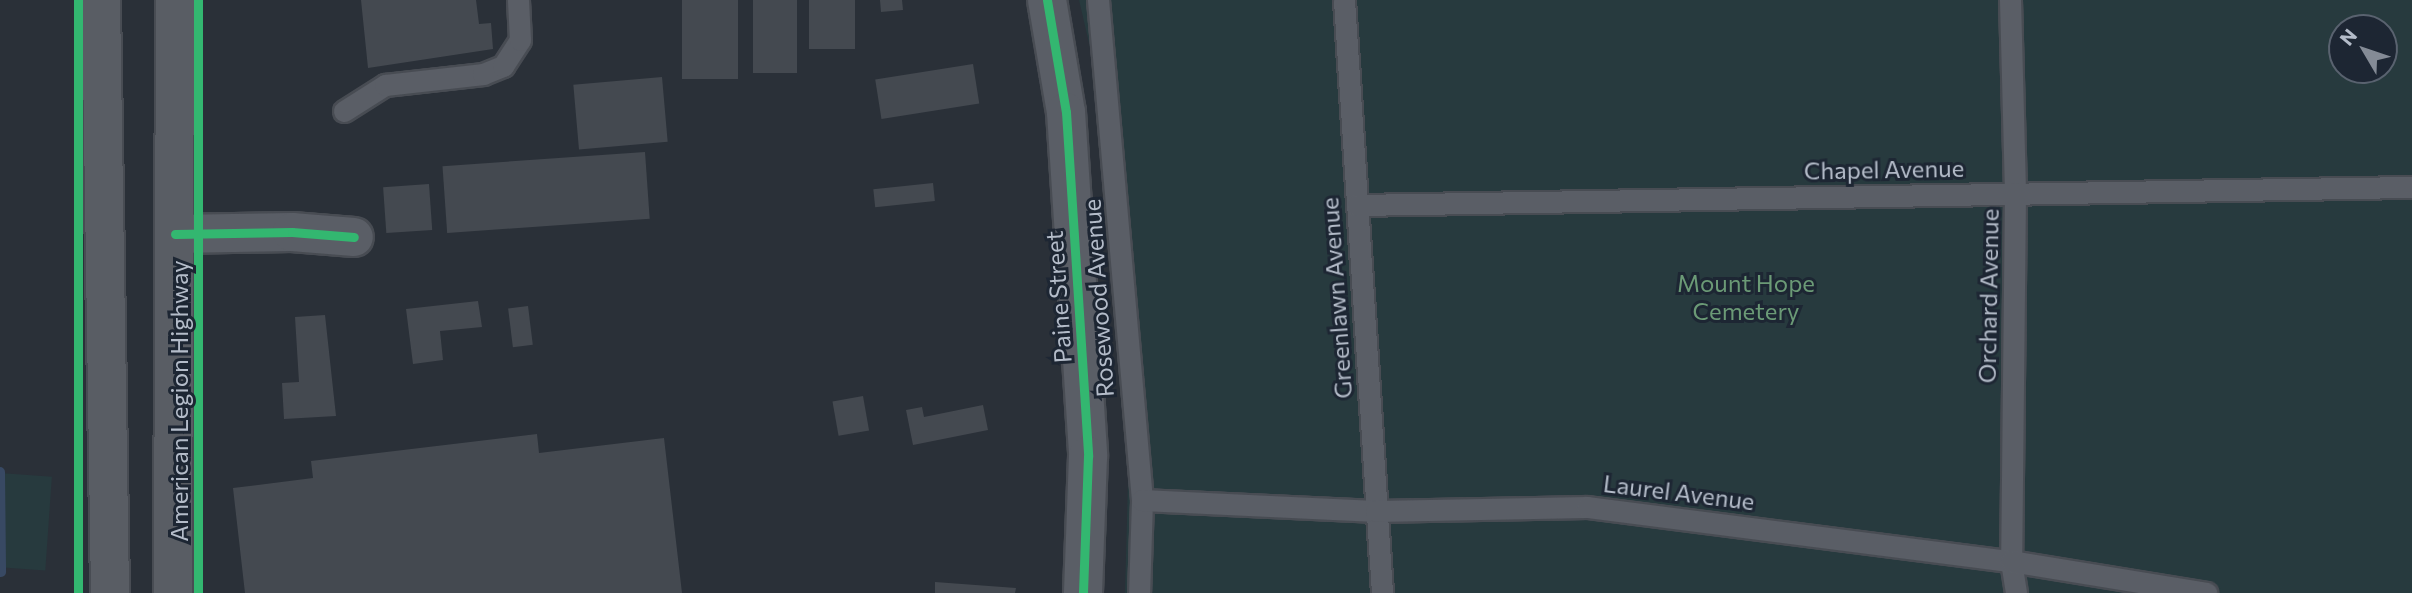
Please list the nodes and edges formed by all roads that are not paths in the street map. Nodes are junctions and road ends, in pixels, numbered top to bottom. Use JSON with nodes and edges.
{"nodes":[{"id":1,"x":101,"y":0,"type":"edge"},
{"id":2,"x":175,"y":0,"type":"edge"},
{"id":3,"x":518,"y":0,"type":"edge"},
{"id":4,"x":1047,"y":0,"type":"edge"},
{"id":5,"x":1098,"y":0,"type":"edge"},
{"id":6,"x":1344,"y":0,"type":"edge"},
{"id":7,"x":2010,"y":0,"type":"edge"},
{"id":8,"x":344,"y":111,"type":"dead end"},
{"id":9,"x":2412,"y":187,"type":"edge"},
{"id":10,"x":2015,"y":193,"type":"junction"},
{"id":11,"x":1357,"y":205,"type":"junction"},
{"id":12,"x":175,"y":234,"type":"junction"},
{"id":13,"x":354,"y":237,"type":"dead end"},
{"id":14,"x":1142,"y":500,"type":"junction"},
{"id":15,"x":1376,"y":511,"type":"junction"},
{"id":16,"x":2011,"y":561,"type":"junction"},
{"id":17,"x":110,"y":593,"type":"edge"},
{"id":18,"x":173,"y":593,"type":"edge"},
{"id":19,"x":1083,"y":593,"type":"edge"},
{"id":20,"x":1139,"y":593,"type":"edge"},
{"id":21,"x":1382,"y":593,"type":"edge"},
{"id":22,"x":2015,"y":593,"type":"edge"},
{"id":23,"x":2206,"y":593,"type":"edge"}],
"edges":[{"from":1,"to":17,"type":"main road"},
{"from":2,"to":12,"type":"main road","name":"American Legion Highway"},
{"from":3,"to":8,"type":"lane"},
{"from":4,"to":19,"type":"street","name":"Paine Street"},
{"from":5,"to":14,"type":"lane","name":"Rosewood Avenue"},
{"from":6,"to":11,"type":"lane","name":"Greenlawn Avenue"},
{"from":7,"to":10,"type":"lane","name":"Orchard Avenue"},
{"from":9,"to":10,"type":"lane","name":"Chapel Avenue"},
{"from":10,"to":11,"type":"lane","name":"Chapel Avenue"},
{"from":10,"to":16,"type":"lane","name":"Orchard Avenue"},
{"from":11,"to":15,"type":"lane","name":"Greenlawn Avenue"},
{"from":12,"to":13,"type":"street"},
{"from":12,"to":18,"type":"main road","name":"American Legion Highway"},
{"from":14,"to":15,"type":"lane","name":"Laurel Avenue"},
{"from":14,"to":20,"type":"lane","name":"Rosewood Avenue"},
{"from":15,"to":16,"type":"lane","name":"Laurel Avenue"},
{"from":15,"to":21,"type":"lane","name":"Greenlawn Avenue"},
{"from":16,"to":22,"type":"lane","name":"Orchard Avenue"},
{"from":16,"to":23,"type":"lane","name":"Laurel Avenue"}]}
